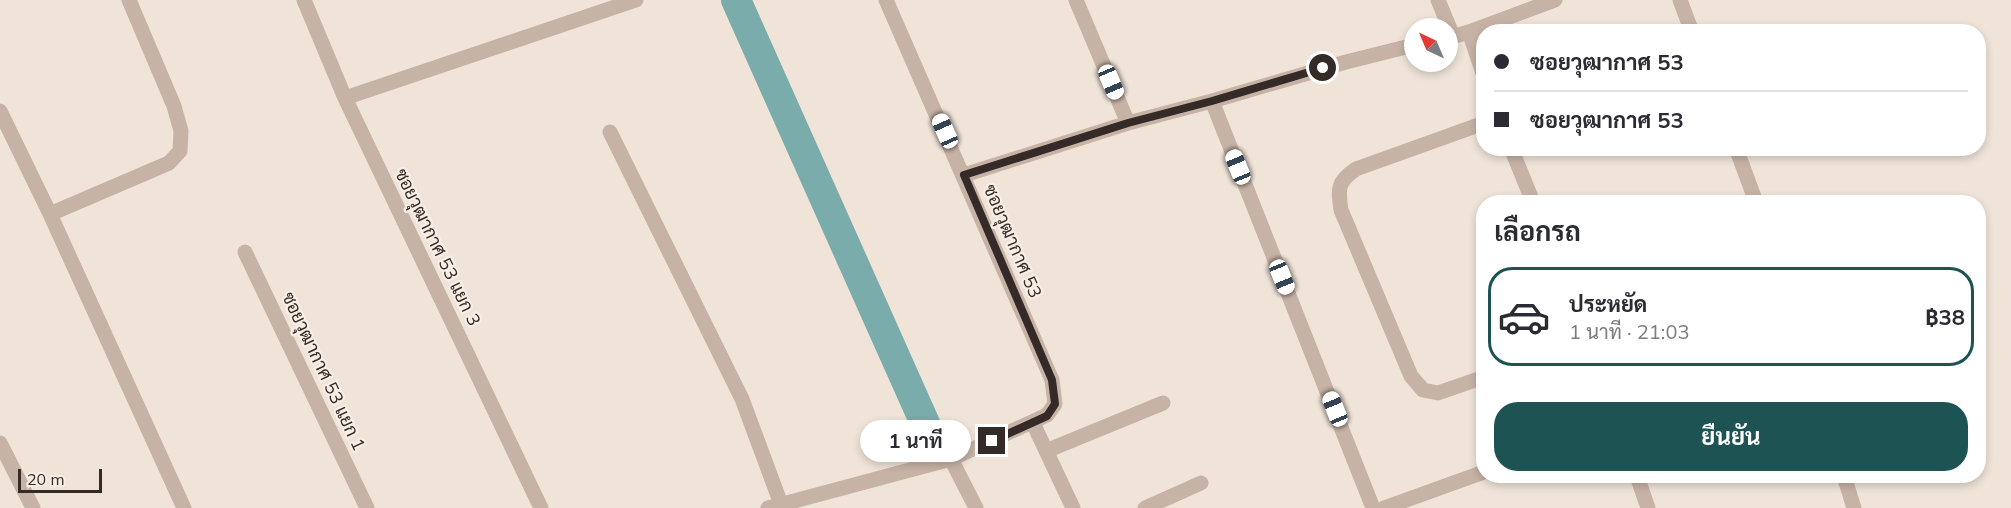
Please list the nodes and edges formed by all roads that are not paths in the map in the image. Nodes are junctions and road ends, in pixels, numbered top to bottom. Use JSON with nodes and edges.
{"nodes":[{"id":1,"x":129,"y":0,"type":"edge"},
{"id":2,"x":304,"y":0,"type":"edge"},
{"id":3,"x":636,"y":0,"type":"edge"},
{"id":4,"x":886,"y":0,"type":"edge"},
{"id":5,"x":1076,"y":0,"type":"edge"},
{"id":6,"x":1438,"y":0,"type":"edge"},
{"id":7,"x":1555,"y":0,"type":"edge"},
{"id":8,"x":1680,"y":0,"type":"edge"},
{"id":9,"x":1444,"y":18,"type":"edge"},
{"id":10,"x":1490,"y":24,"type":"edge"},
{"id":11,"x":1689,"y":24,"type":"edge"},
{"id":12,"x":1476,"y":29,"type":"edge"},
{"id":13,"x":1469,"y":32,"type":"junction"},
{"id":14,"x":1458,"y":35,"type":"edge"},
{"id":15,"x":1404,"y":48,"type":"edge"},
{"id":16,"x":1476,"y":53,"type":"edge"},
{"id":17,"x":345,"y":98,"type":"junction"},
{"id":18,"x":1212,"y":101,"type":"junction"},
{"id":19,"x":0,"y":111,"type":"edge"},
{"id":20,"x":1128,"y":123,"type":"junction"},
{"id":21,"x":1476,"y":126,"type":"edge"},
{"id":22,"x":610,"y":132,"type":"dead end"},
{"id":23,"x":1513,"y":156,"type":"edge"},
{"id":24,"x":1739,"y":156,"type":"edge"},
{"id":25,"x":964,"y":175,"type":"junction"},
{"id":26,"x":1530,"y":195,"type":"edge"},
{"id":27,"x":1753,"y":195,"type":"edge"},
{"id":28,"x":50,"y":214,"type":"junction"},
{"id":29,"x":245,"y":252,"type":"dead end"},
{"id":30,"x":1476,"y":380,"type":"edge"},
{"id":31,"x":1163,"y":403,"type":"dead end"},
{"id":32,"x":1033,"y":423,"type":"junction"},
{"id":33,"x":0,"y":443,"type":"edge"},
{"id":34,"x":1046,"y":451,"type":"junction"},
{"id":35,"x":951,"y":459,"type":"junction"},
{"id":36,"x":1476,"y":475,"type":"edge"},
{"id":37,"x":1201,"y":483,"type":"dead end"},
{"id":38,"x":1639,"y":483,"type":"edge"},
{"id":39,"x":1846,"y":483,"type":"edge"},
{"id":40,"x":807,"y":503,"type":"edge"},
{"id":41,"x":774,"y":506,"type":"edge"},
{"id":42,"x":33,"y":508,"type":"edge"},
{"id":43,"x":184,"y":508,"type":"edge"},
{"id":44,"x":367,"y":508,"type":"edge"},
{"id":45,"x":542,"y":508,"type":"edge"},
{"id":46,"x":976,"y":508,"type":"edge"},
{"id":47,"x":1073,"y":508,"type":"edge"},
{"id":48,"x":1145,"y":508,"type":"edge"},
{"id":49,"x":1373,"y":508,"type":"edge"},
{"id":50,"x":1384,"y":508,"type":"edge"},
{"id":51,"x":1648,"y":508,"type":"edge"},
{"id":52,"x":1854,"y":508,"type":"edge"}],
"edges":[{"from":1,"to":28,"type":"street"},
{"from":2,"to":17,"type":"street","name":"ซอยวุฒากาศ 53 แยก 3"},
{"from":3,"to":17,"type":"street"},
{"from":4,"to":25,"type":"street"},
{"from":5,"to":20,"type":"street"},
{"from":6,"to":9,"type":"street"},
{"from":7,"to":10,"type":"street"},
{"from":8,"to":11,"type":"street"},
{"from":12,"to":13,"type":"street"},
{"from":13,"to":14,"type":"street"},
{"from":13,"to":16,"type":"street"},
{"from":15,"to":18,"type":"street","name":"ซอยวุฒากาศ 53"},
{"from":17,"to":45,"type":"street","name":"ซอยวุฒากาศ 53 แยก 3"},
{"from":18,"to":20,"type":"street","name":"ซอยวุฒากาศ 53"},
{"from":18,"to":49,"type":"street"},
{"from":19,"to":28,"type":"street"},
{"from":20,"to":25,"type":"street","name":"ซอยวุฒากาศ 53"},
{"from":21,"to":30,"type":"street"},
{"from":22,"to":41,"type":"street"},
{"from":23,"to":26,"type":"street"},
{"from":24,"to":27,"type":"street"},
{"from":25,"to":32,"type":"street","name":"ซอยวุฒากาศ 53"},
{"from":28,"to":43,"type":"street"},
{"from":29,"to":44,"type":"street","name":"ซอยวุฒากาศ 53 แยก 1"},
{"from":31,"to":34,"type":"street"},
{"from":32,"to":34,"type":"street"},
{"from":32,"to":35,"type":"street","name":"ซอยวุฒากาศ 53"},
{"from":33,"to":42,"type":"street"},
{"from":34,"to":47,"type":"street"},
{"from":35,"to":40,"type":"street","name":"ซอยวุฒากาศ 53"},
{"from":35,"to":46,"type":"street"},
{"from":36,"to":50,"type":"street"},
{"from":37,"to":48,"type":"street"},
{"from":38,"to":51,"type":"street"},
{"from":39,"to":52,"type":"street"},
{"from":40,"to":41,"type":"street","name":"ซอยวุฒากาศ 53"}]}
